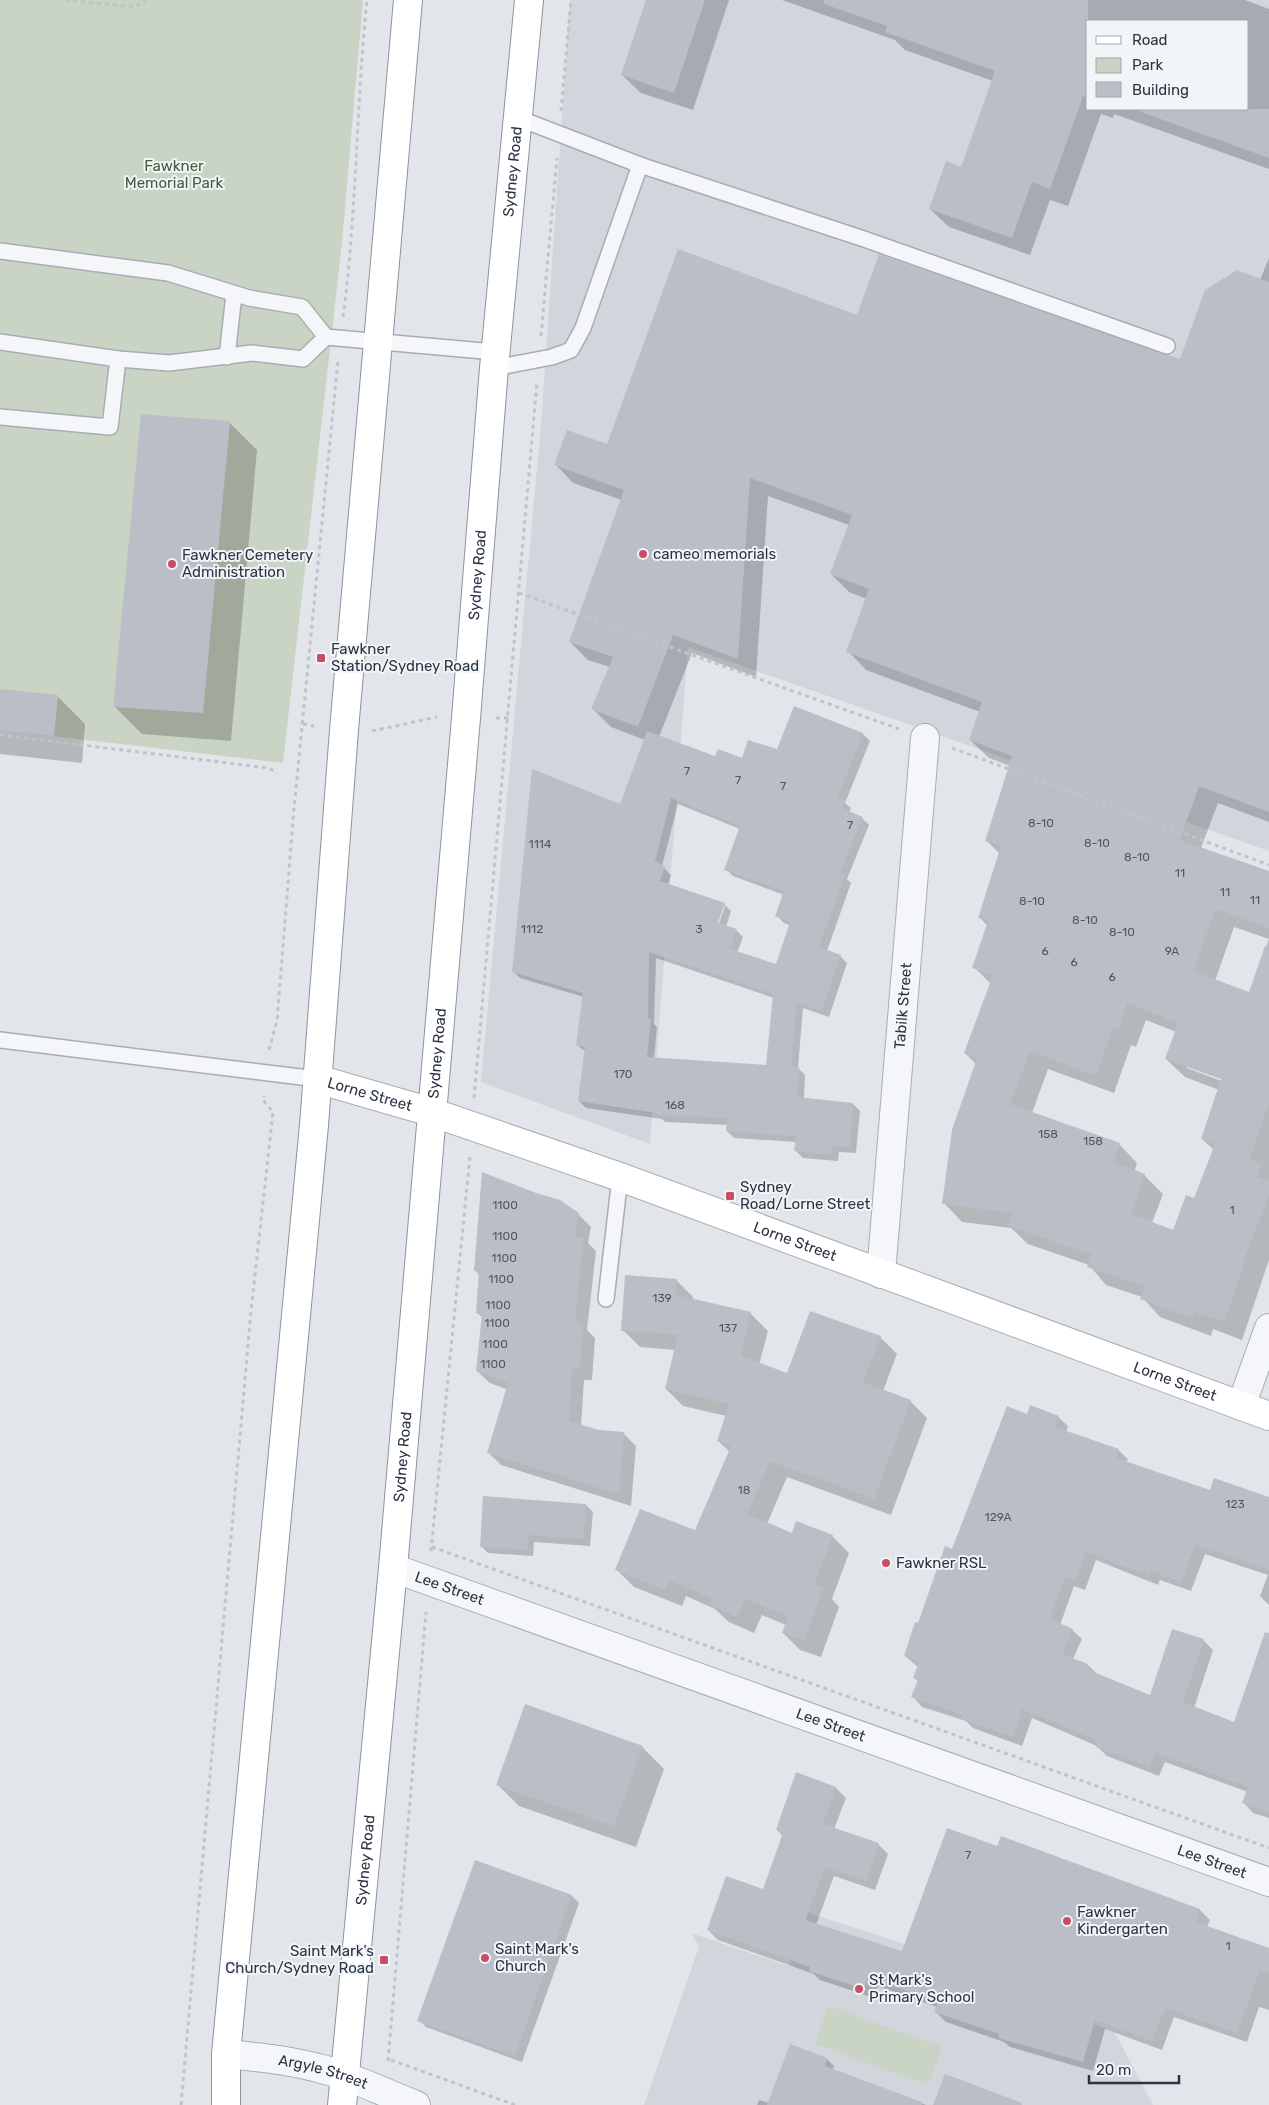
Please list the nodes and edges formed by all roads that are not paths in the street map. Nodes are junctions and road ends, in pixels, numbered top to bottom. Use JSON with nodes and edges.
{"nodes":[{"id":1,"x":408,"y":0,"type":"edge"},
{"id":2,"x":530,"y":0,"type":"edge"},
{"id":3,"x":518,"y":118,"type":"junction"},
{"id":4,"x":640,"y":166,"type":"junction"},
{"id":5,"x":0,"y":251,"type":"edge"},
{"id":6,"x":234,"y":294,"type":"junction"},
{"id":7,"x":326,"y":337,"type":"junction"},
{"id":8,"x":378,"y":341,"type":"junction"},
{"id":9,"x":0,"y":342,"type":"edge"},
{"id":10,"x":1167,"y":346,"type":"dead end"},
{"id":11,"x":228,"y":357,"type":"junction"},
{"id":12,"x":118,"y":359,"type":"junction"},
{"id":13,"x":495,"y":360,"type":"junction"},
{"id":14,"x":0,"y":417,"type":"edge"},
{"id":15,"x":925,"y":738,"type":"road end"},
{"id":16,"x":0,"y":1040,"type":"edge"},
{"id":17,"x":318,"y":1079,"type":"junction"},
{"id":18,"x":430,"y":1112,"type":"junction"},
{"id":19,"x":620,"y":1177,"type":"junction"},
{"id":20,"x":881,"y":1274,"type":"junction"},
{"id":21,"x":606,"y":1299,"type":"dead end"},
{"id":22,"x":1269,"y":1328,"type":"edge"},
{"id":23,"x":1241,"y":1406,"type":"junction"},
{"id":24,"x":1269,"y":1416,"type":"edge"},
{"id":25,"x":393,"y":1568,"type":"junction"},
{"id":26,"x":1269,"y":1882,"type":"edge"},
{"id":27,"x":226,"y":2054,"type":"junction"},
{"id":28,"x":344,"y":2076,"type":"junction"},
{"id":29,"x":226,"y":2105,"type":"edge"},
{"id":30,"x":342,"y":2105,"type":"edge"},
{"id":31,"x":416,"y":2105,"type":"edge"}],
"edges":[{"from":1,"to":8,"type":"main road"},
{"from":2,"to":3,"type":"main road","name":"Sydney Road"},
{"from":3,"to":4,"type":"lane"},
{"from":3,"to":13,"type":"main road","name":"Sydney Road"},
{"from":4,"to":10,"type":"lane"},
{"from":4,"to":13,"type":"lane"},
{"from":5,"to":6,"type":"lane"},
{"from":6,"to":7,"type":"lane"},
{"from":6,"to":11,"type":"lane"},
{"from":7,"to":8,"type":"lane"},
{"from":7,"to":11,"type":"lane"},
{"from":8,"to":13,"type":"lane"},
{"from":8,"to":17,"type":"main road"},
{"from":9,"to":12,"type":"lane"},
{"from":11,"to":12,"type":"lane"},
{"from":12,"to":14,"type":"lane"},
{"from":13,"to":18,"type":"main road","name":"Sydney Road"},
{"from":15,"to":20,"type":"street","name":"Tabilk Street"},
{"from":16,"to":17,"type":"lane"},
{"from":17,"to":18,"type":"main road","name":"Lorne Street"},
{"from":17,"to":27,"type":"main road"},
{"from":18,"to":19,"type":"main road","name":"Lorne Street"},
{"from":18,"to":25,"type":"main road","name":"Sydney Road"},
{"from":19,"to":20,"type":"main road","name":"Lorne Street"},
{"from":19,"to":21,"type":"lane"},
{"from":20,"to":23,"type":"main road","name":"Lorne Street"},
{"from":22,"to":23,"type":"street"},
{"from":23,"to":24,"type":"main road","name":"Lorne Street"},
{"from":25,"to":26,"type":"street","name":"Lee Street"},
{"from":25,"to":28,"type":"main road","name":"Sydney Road"},
{"from":27,"to":28,"type":"street","name":"Argyle Street"},
{"from":27,"to":29,"type":"main road"},
{"from":28,"to":30,"type":"main road","name":"Sydney Road"},
{"from":28,"to":31,"type":"street","name":"Argyle Street"}]}
